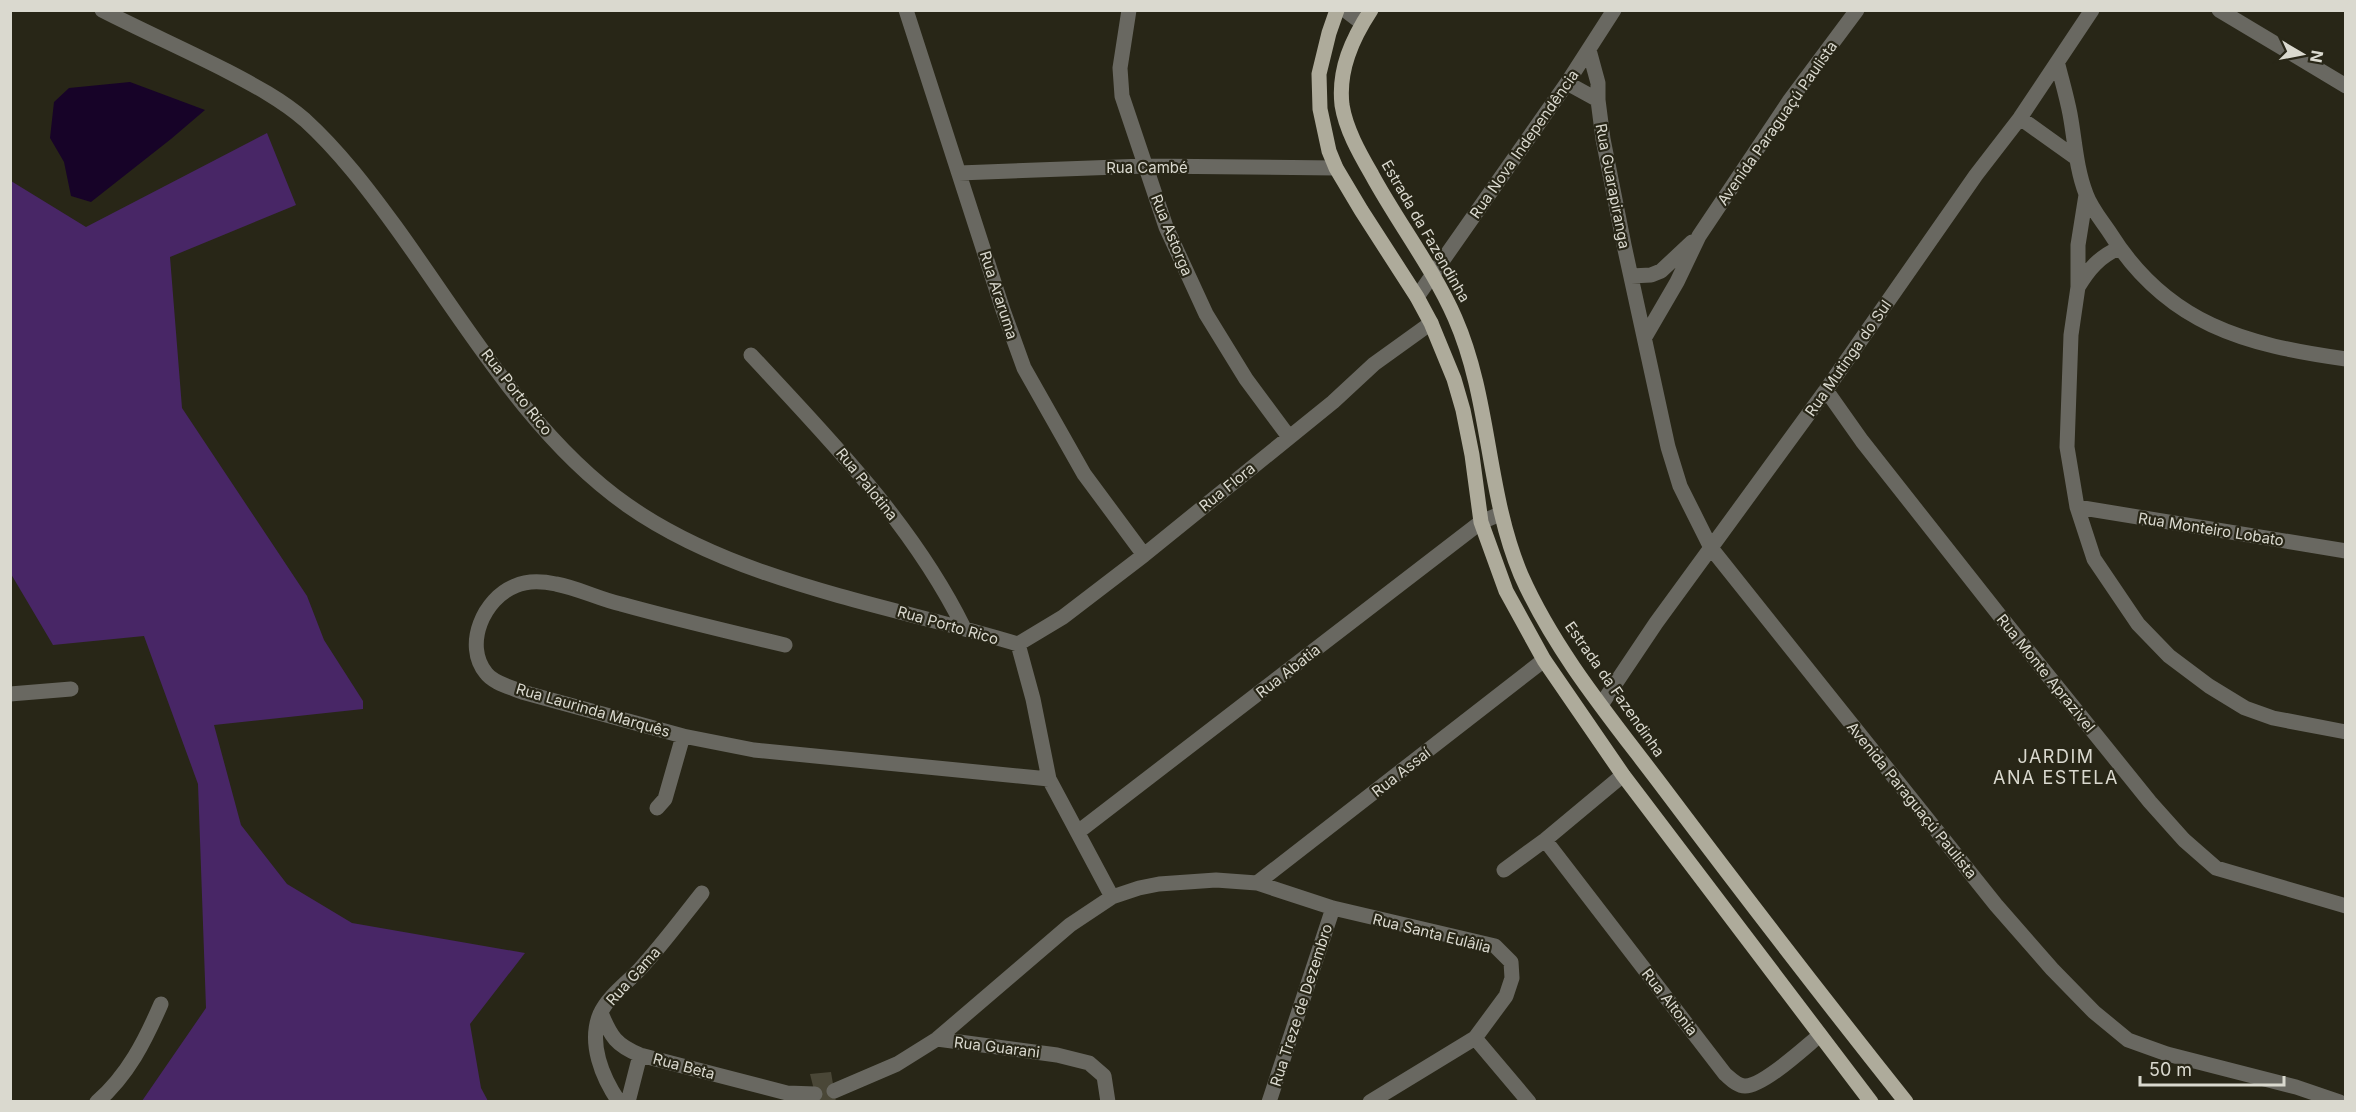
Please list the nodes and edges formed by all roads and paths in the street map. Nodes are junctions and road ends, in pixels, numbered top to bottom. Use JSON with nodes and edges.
{"nodes":[{"id":1,"x":102,"y":10,"type":"edge"},
{"id":2,"x":906,"y":10,"type":"edge"},
{"id":3,"x":1129,"y":10,"type":"edge"},
{"id":4,"x":1337,"y":10,"type":"edge"},
{"id":5,"x":1345,"y":10,"type":"edge"},
{"id":6,"x":1614,"y":10,"type":"edge"},
{"id":7,"x":1857,"y":10,"type":"edge"},
{"id":8,"x":2092,"y":10,"type":"edge"},
{"id":9,"x":2219,"y":10,"type":"edge"},
{"id":10,"x":2237,"y":15,"type":"edge"},
{"id":11,"x":1367,"y":17,"type":"edge"},
{"id":12,"x":1589,"y":50,"type":"junction"},
{"id":13,"x":2058,"y":65,"type":"junction"},
{"id":14,"x":1567,"y":83,"type":"junction"},
{"id":15,"x":2346,"y":86,"type":"edge"},
{"id":16,"x":1598,"y":100,"type":"junction"},
{"id":17,"x":2020,"y":118,"type":"junction"},
{"id":18,"x":2076,"y":158,"type":"junction"},
{"id":19,"x":1145,"y":166,"type":"junction"},
{"id":20,"x":1336,"y":168,"type":"junction"},
{"id":21,"x":959,"y":173,"type":"junction"},
{"id":22,"x":2086,"y":195,"type":"junction"},
{"id":23,"x":1699,"y":236,"type":"junction"},
{"id":24,"x":2119,"y":248,"type":"junction"},
{"id":25,"x":1631,"y":276,"type":"junction"},
{"id":26,"x":1433,"y":277,"type":"junction"},
{"id":27,"x":2078,"y":287,"type":"junction"},
{"id":28,"x":1417,"y":297,"type":"junction"},
{"id":29,"x":1431,"y":323,"type":"junction"},
{"id":30,"x":1643,"y":330,"type":"junction"},
{"id":31,"x":751,"y":355,"type":"dead end"},
{"id":32,"x":2346,"y":359,"type":"edge"},
{"id":33,"x":1826,"y":390,"type":"junction"},
{"id":34,"x":1289,"y":437,"type":"junction"},
{"id":35,"x":2077,"y":507,"type":"junction"},
{"id":36,"x":1500,"y":514,"type":"junction"},
{"id":37,"x":1481,"y":522,"type":"junction"},
{"id":38,"x":1711,"y":548,"type":"junction"},
{"id":39,"x":2346,"y":551,"type":"edge"},
{"id":40,"x":1144,"y":555,"type":"junction"},
{"id":41,"x":964,"y":628,"type":"junction"},
{"id":42,"x":1018,"y":644,"type":"junction"},
{"id":43,"x":785,"y":645,"type":"dead end"},
{"id":44,"x":1544,"y":660,"type":"junction"},
{"id":45,"x":71,"y":689,"type":"dead end"},
{"id":46,"x":10,"y":694,"type":"edge"},
{"id":47,"x":1601,"y":705,"type":"junction"},
{"id":48,"x":2346,"y":732,"type":"edge"},
{"id":49,"x":683,"y":736,"type":"junction"},
{"id":50,"x":1623,"y":776,"type":"junction"},
{"id":51,"x":1049,"y":779,"type":"junction"},
{"id":52,"x":657,"y":808,"type":"dead end"},
{"id":53,"x":1078,"y":832,"type":"junction"},
{"id":54,"x":1545,"y":840,"type":"junction"},
{"id":55,"x":1504,"y":870,"type":"dead end"},
{"id":56,"x":1257,"y":883,"type":"junction"},
{"id":57,"x":702,"y":893,"type":"dead end"},
{"id":58,"x":1113,"y":897,"type":"junction"},
{"id":59,"x":2346,"y":906,"type":"edge"},
{"id":60,"x":1333,"y":908,"type":"junction"},
{"id":61,"x":161,"y":1004,"type":"dead end"},
{"id":62,"x":601,"y":1013,"type":"junction"},
{"id":63,"x":1820,"y":1035,"type":"junction"},
{"id":64,"x":1475,"y":1038,"type":"junction"},
{"id":65,"x":937,"y":1040,"type":"junction"},
{"id":66,"x":640,"y":1054,"type":"junction"},
{"id":67,"x":834,"y":1091,"type":"dead end"},
{"id":68,"x":815,"y":1094,"type":"dead end"},
{"id":69,"x":786,"y":1097,"type":"edge"},
{"id":70,"x":97,"y":1101,"type":"edge"},
{"id":71,"x":618,"y":1101,"type":"edge"},
{"id":72,"x":628,"y":1101,"type":"edge"},
{"id":73,"x":1108,"y":1101,"type":"edge"},
{"id":74,"x":1269,"y":1101,"type":"edge"},
{"id":75,"x":1370,"y":1101,"type":"edge"},
{"id":76,"x":1529,"y":1101,"type":"edge"},
{"id":77,"x":1871,"y":1101,"type":"edge"},
{"id":78,"x":1906,"y":1101,"type":"edge"},
{"id":79,"x":2340,"y":1101,"type":"edge"}],
"edges":[{"from":1,"to":41,"type":"street","name":"Rua Porto Rico"},
{"from":2,"to":21,"type":"street","name":"Rua Araruma"},
{"from":3,"to":19,"type":"street","name":"Rua Astorga"},
{"from":4,"to":20,"type":"main road"},
{"from":5,"to":11,"type":"street"},
{"from":6,"to":12,"type":"street","name":"Rua Nova Independência"},
{"from":7,"to":23,"type":"street","name":"Avenida Paraguaçú Paulista"},
{"from":8,"to":13,"type":"street","name":"Rua Mutinga do Sul"},
{"from":9,"to":10,"type":"street"},
{"from":10,"to":15,"type":"street"},
{"from":11,"to":26,"type":"main road","name":"Estrada da Fazendinha"},
{"from":12,"to":14,"type":"street","name":"Rua Nova Independência"},
{"from":12,"to":16,"type":"street","name":"Rua Guarapiranga"},
{"from":13,"to":17,"type":"street","name":"Rua Mutinga do Sul"},
{"from":13,"to":18,"type":"street"},
{"from":14,"to":16,"type":"street"},
{"from":14,"to":26,"type":"street","name":"Rua Nova Independência"},
{"from":16,"to":25,"type":"street","name":"Rua Guarapiranga"},
{"from":17,"to":18,"type":"street"},
{"from":17,"to":33,"type":"street","name":"Rua Mutinga do Sul"},
{"from":18,"to":22,"type":"street"},
{"from":19,"to":20,"type":"street","name":"Rua Cambé"},
{"from":19,"to":21,"type":"street","name":"Rua Cambé"},
{"from":19,"to":34,"type":"street","name":"Rua Astorga"},
{"from":20,"to":28,"type":"main road"},
{"from":21,"to":40,"type":"street","name":"Rua Araruma"},
{"from":22,"to":24,"type":"street"},
{"from":22,"to":27,"type":"street"},
{"from":23,"to":25,"type":"street","name":"Avenida Paraguaçú Paulista"},
{"from":23,"to":30,"type":"street","name":"Avenida Paraguaçú Paulista"},
{"from":24,"to":27,"type":"street"},
{"from":24,"to":32,"type":"street"},
{"from":25,"to":30,"type":"street","name":"Rua Guarapiranga"},
{"from":26,"to":28,"type":"street","name":"Rua Nova Independência"},
{"from":26,"to":36,"type":"main road","name":"Estrada da Fazendinha"},
{"from":27,"to":35,"type":"street"},
{"from":28,"to":29,"type":"main road"},
{"from":29,"to":34,"type":"street","name":"Rua Flora"},
{"from":29,"to":37,"type":"main road"},
{"from":30,"to":38,"type":"street","name":"Avenida Paraguaçú Paulista"},
{"from":31,"to":41,"type":"street","name":"Rua Palotina"},
{"from":33,"to":38,"type":"street","name":"Rua Mutinga do Sul"},
{"from":33,"to":59,"type":"street","name":"Rua Monte Aprazivel"},
{"from":34,"to":40,"type":"street","name":"Rua Flora"},
{"from":35,"to":39,"type":"street","name":"Rua Monteiro Lobato"},
{"from":35,"to":48,"type":"street"},
{"from":36,"to":37,"type":"street","name":"Rua Abatia"},
{"from":36,"to":47,"type":"main road","name":"Estrada da Fazendinha"},
{"from":37,"to":44,"type":"main road"},
{"from":37,"to":53,"type":"street","name":"Rua Abatia"},
{"from":38,"to":47,"type":"street","name":"Rua Mutinga do Sul"},
{"from":38,"to":79,"type":"street","name":"Avenida Paraguaçú Paulista"},
{"from":40,"to":42,"type":"street","name":"Rua Flora"},
{"from":41,"to":42,"type":"street","name":"Rua Porto Rico"},
{"from":42,"to":51,"type":"street"},
{"from":43,"to":49,"type":"street","name":"Rua Laurinda Marquês"},
{"from":44,"to":50,"type":"main road"},
{"from":44,"to":56,"type":"street","name":"Rua Assaí"},
{"from":45,"to":46,"type":"street"},
{"from":47,"to":78,"type":"main road","name":"Estrada da Fazendinha"},
{"from":49,"to":51,"type":"street","name":"Rua Laurinda Marquês"},
{"from":49,"to":52,"type":"street"},
{"from":50,"to":54,"type":"street"},
{"from":50,"to":63,"type":"main road"},
{"from":51,"to":53,"type":"street"},
{"from":53,"to":58,"type":"street"},
{"from":54,"to":55,"type":"street"},
{"from":54,"to":63,"type":"street","name":"Rua Altonia"},
{"from":56,"to":58,"type":"street","name":"Rua Santa Eulâlia"},
{"from":56,"to":60,"type":"street","name":"Rua Santa Eulâlia"},
{"from":57,"to":62,"type":"street","name":"Rua Gama"},
{"from":58,"to":65,"type":"street","name":"Rua Santa Eulâlia"},
{"from":60,"to":64,"type":"street","name":"Rua Santa Eulâlia"},
{"from":60,"to":74,"type":"street","name":"Rua Treze de Dezembro"},
{"from":61,"to":70,"type":"street"},
{"from":62,"to":66,"type":"street","name":"Rua Beta"},
{"from":62,"to":71,"type":"street","name":"Rua Gama"},
{"from":63,"to":77,"type":"main road"},
{"from":64,"to":75,"type":"street","name":"Rua Santa Eulâlia"},
{"from":64,"to":76,"type":"street"},
{"from":65,"to":67,"type":"street","name":"Rua Guarani"},
{"from":65,"to":73,"type":"street","name":"Rua Guarani"},
{"from":66,"to":69,"type":"street","name":"Rua Beta"},
{"from":66,"to":72,"type":"street"},
{"from":68,"to":69,"type":"street"}]}
